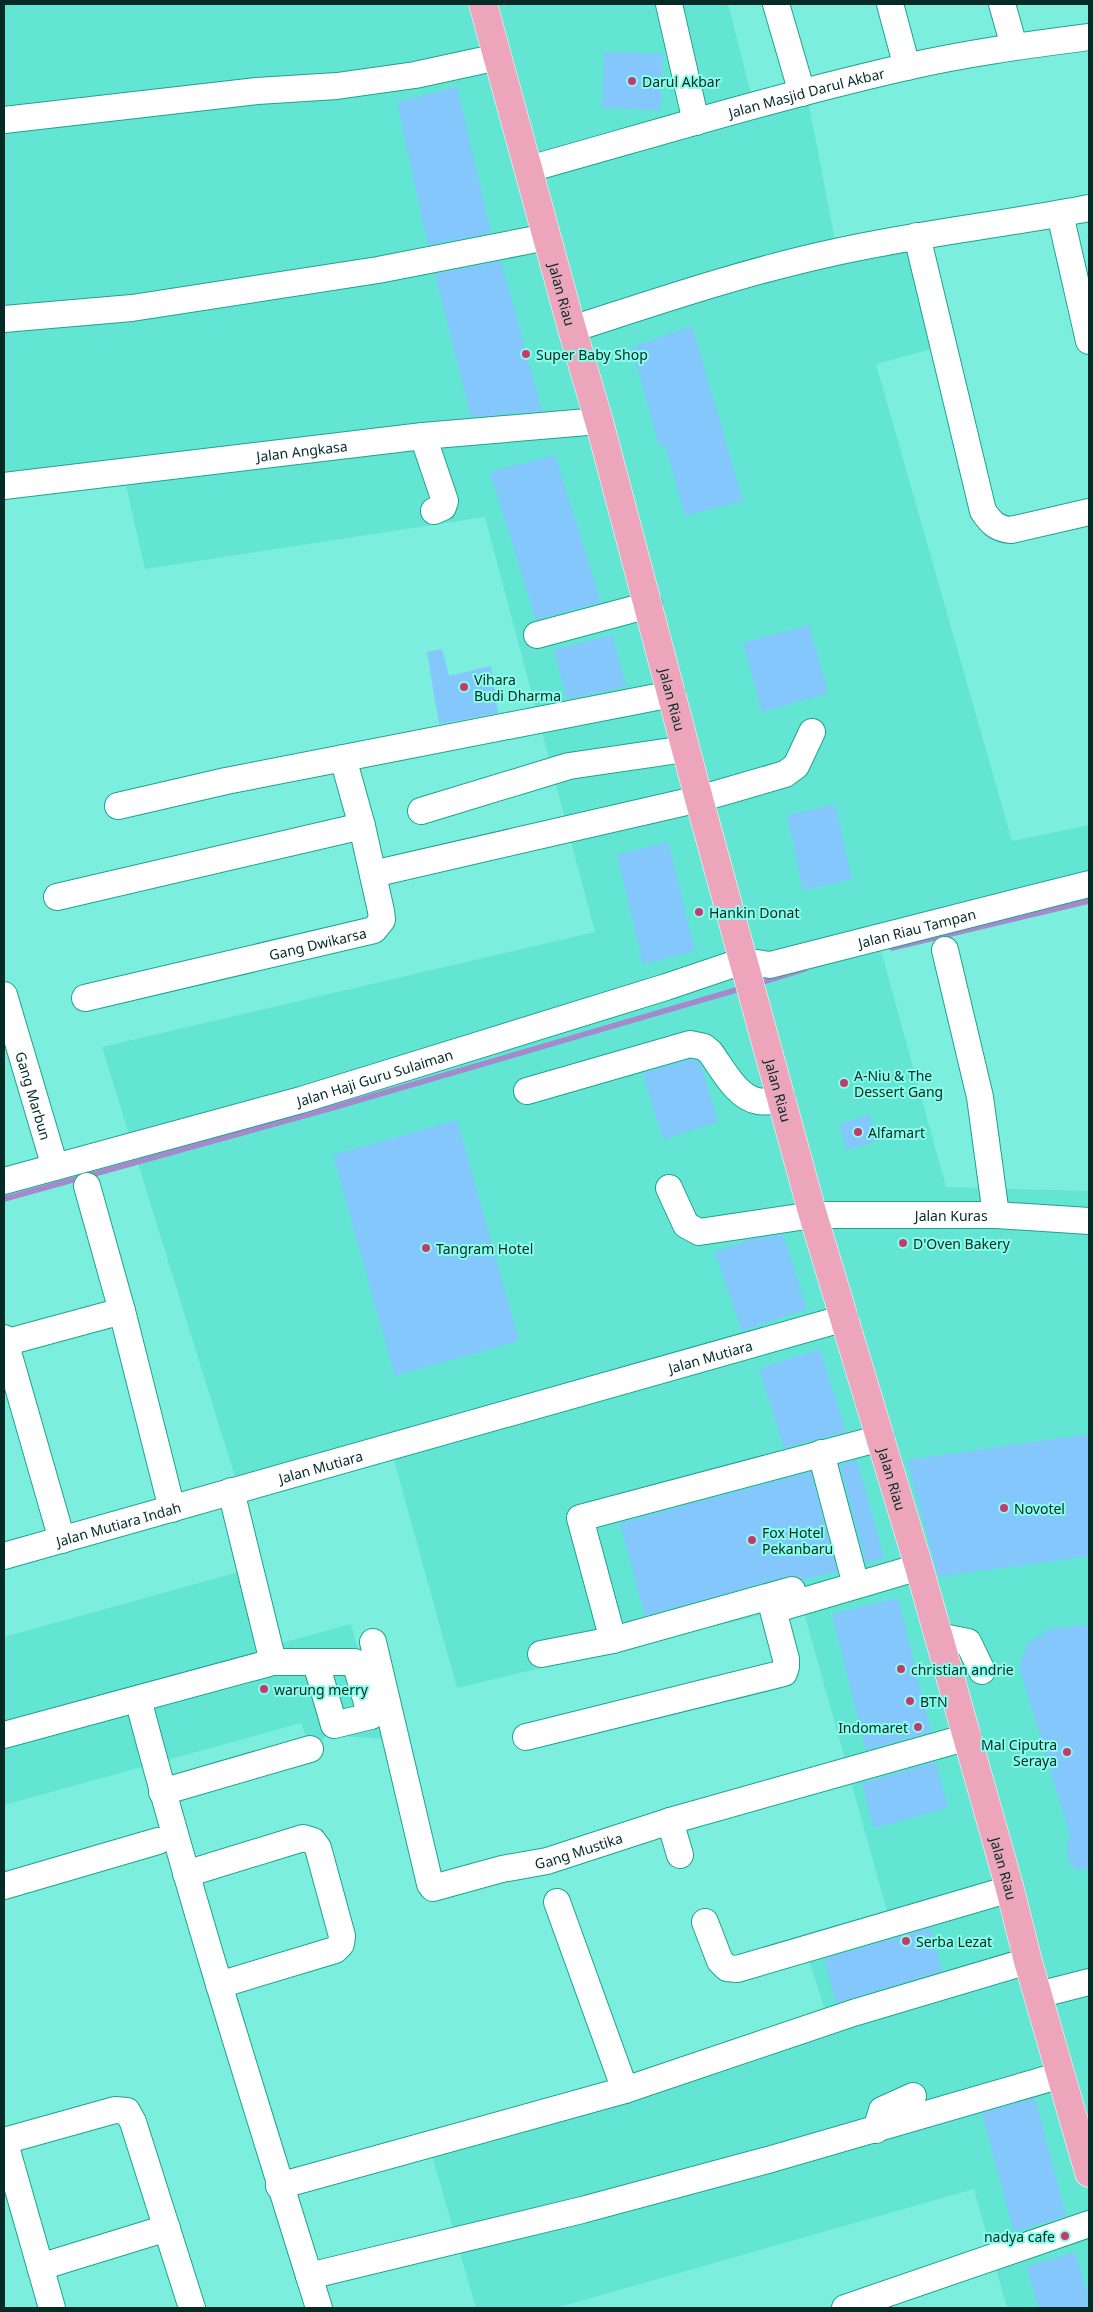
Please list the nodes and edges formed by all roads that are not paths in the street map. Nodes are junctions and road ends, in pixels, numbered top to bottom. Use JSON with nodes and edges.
{"nodes":[{"id":1,"x":483,"y":4,"type":"edge"},
{"id":2,"x":669,"y":4,"type":"edge"},
{"id":3,"x":776,"y":4,"type":"edge"},
{"id":4,"x":890,"y":4,"type":"edge"},
{"id":5,"x":1002,"y":4,"type":"edge"},
{"id":6,"x":1089,"y":37,"type":"edge"},
{"id":7,"x":1014,"y":46,"type":"junction"},
{"id":8,"x":498,"y":57,"type":"junction"},
{"id":9,"x":907,"y":67,"type":"junction"},
{"id":10,"x":802,"y":93,"type":"junction"},
{"id":11,"x":4,"y":120,"type":"edge"},
{"id":12,"x":696,"y":122,"type":"junction"},
{"id":13,"x":529,"y":169,"type":"junction"},
{"id":14,"x":1089,"y":208,"type":"edge"},
{"id":15,"x":1060,"y":214,"type":"junction"},
{"id":16,"x":917,"y":236,"type":"junction"},
{"id":17,"x":547,"y":237,"type":"junction"},
{"id":18,"x":4,"y":319,"type":"edge"},
{"id":19,"x":572,"y":329,"type":"junction"},
{"id":20,"x":1089,"y":341,"type":"edge"},
{"id":21,"x":599,"y":421,"type":"junction"},
{"id":22,"x":423,"y":436,"type":"junction"},
{"id":23,"x":4,"y":486,"type":"edge"},
{"id":24,"x":434,"y":511,"type":"dead end"},
{"id":25,"x":1089,"y":512,"type":"edge"},
{"id":26,"x":649,"y":605,"type":"junction"},
{"id":27,"x":536,"y":635,"type":"dead end"},
{"id":28,"x":672,"y":694,"type":"junction"},
{"id":29,"x":812,"y":732,"type":"dead end"},
{"id":30,"x":685,"y":749,"type":"junction"},
{"id":31,"x":343,"y":758,"type":"junction"},
{"id":32,"x":699,"y":799,"type":"junction"},
{"id":33,"x":118,"y":806,"type":"dead end"},
{"id":34,"x":421,"y":811,"type":"dead end"},
{"id":35,"x":362,"y":826,"type":"junction"},
{"id":36,"x":373,"y":874,"type":"junction"},
{"id":37,"x":1089,"y":884,"type":"edge"},
{"id":38,"x":57,"y":897,"type":"dead end"},
{"id":39,"x":945,"y":950,"type":"dead end"},
{"id":40,"x":747,"y":975,"type":"junction"},
{"id":41,"x":4,"y":995,"type":"edge"},
{"id":42,"x":85,"y":998,"type":"dead end"},
{"id":43,"x":527,"y":1091,"type":"dead end"},
{"id":44,"x":782,"y":1099,"type":"junction"},
{"id":45,"x":55,"y":1167,"type":"junction"},
{"id":46,"x":4,"y":1181,"type":"edge"},
{"id":47,"x":87,"y":1186,"type":"dead end"},
{"id":48,"x":670,"y":1188,"type":"dead end"},
{"id":49,"x":813,"y":1215,"type":"junction"},
{"id":50,"x":996,"y":1215,"type":"junction"},
{"id":51,"x":1089,"y":1221,"type":"edge"},
{"id":52,"x":122,"y":1311,"type":"junction"},
{"id":53,"x":845,"y":1318,"type":"junction"},
{"id":54,"x":4,"y":1341,"type":"edge"},
{"id":55,"x":881,"y":1438,"type":"junction"},
{"id":56,"x":821,"y":1453,"type":"junction"},
{"id":57,"x":232,"y":1491,"type":"junction"},
{"id":58,"x":172,"y":1509,"type":"junction"},
{"id":59,"x":62,"y":1540,"type":"junction"},
{"id":60,"x":4,"y":1556,"type":"edge"},
{"id":61,"x":917,"y":1562,"type":"junction"},
{"id":62,"x":853,"y":1574,"type":"junction"},
{"id":63,"x":938,"y":1636,"type":"junction"},
{"id":64,"x":613,"y":1640,"type":"junction"},
{"id":65,"x":374,"y":1642,"type":"dead end"},
{"id":66,"x":541,"y":1654,"type":"dead end"},
{"id":67,"x":272,"y":1662,"type":"junction"},
{"id":68,"x":316,"y":1663,"type":"dead end"},
{"id":69,"x":982,"y":1671,"type":"dead end"},
{"id":70,"x":138,"y":1699,"type":"junction"},
{"id":71,"x":4,"y":1735,"type":"edge"},
{"id":72,"x":526,"y":1737,"type":"dead end"},
{"id":73,"x":968,"y":1737,"type":"junction"},
{"id":74,"x":310,"y":1749,"type":"dead end"},
{"id":75,"x":162,"y":1792,"type":"junction"},
{"id":76,"x":670,"y":1821,"type":"junction"},
{"id":77,"x":158,"y":1840,"type":"dead end"},
{"id":78,"x":680,"y":1856,"type":"dead end"},
{"id":79,"x":186,"y":1874,"type":"junction"},
{"id":80,"x":4,"y":1886,"type":"edge"},
{"id":81,"x":1010,"y":1889,"type":"junction"},
{"id":82,"x":557,"y":1902,"type":"dead end"},
{"id":83,"x":705,"y":1922,"type":"dead end"},
{"id":84,"x":1028,"y":1961,"type":"junction"},
{"id":85,"x":1089,"y":1982,"type":"edge"},
{"id":86,"x":219,"y":1985,"type":"junction"},
{"id":87,"x":1038,"y":1995,"type":"junction"},
{"id":88,"x":1062,"y":2075,"type":"junction"},
{"id":89,"x":625,"y":2090,"type":"junction"},
{"id":90,"x":913,"y":2096,"type":"dead end"},
{"id":91,"x":1081,"y":2112,"type":"edge"},
{"id":92,"x":876,"y":2130,"type":"junction"},
{"id":93,"x":4,"y":2141,"type":"edge"},
{"id":94,"x":1089,"y":2173,"type":"edge"},
{"id":95,"x":279,"y":2186,"type":"junction"},
{"id":96,"x":1089,"y":2224,"type":"edge"},
{"id":97,"x":167,"y":2228,"type":"junction"},
{"id":98,"x":40,"y":2268,"type":"junction"},
{"id":99,"x":309,"y":2276,"type":"junction"},
{"id":100,"x":52,"y":2308,"type":"edge"},
{"id":101,"x":192,"y":2308,"type":"edge"},
{"id":102,"x":319,"y":2308,"type":"edge"},
{"id":103,"x":845,"y":2308,"type":"edge"}],
"edges":[{"from":1,"to":8,"type":"main road","name":"Jalan Riau"},
{"from":2,"to":12,"type":"street"},
{"from":3,"to":10,"type":"street"},
{"from":4,"to":9,"type":"street"},
{"from":5,"to":7,"type":"street"},
{"from":6,"to":7,"type":"street","name":"Jalan Masjid Darul Akbar"},
{"from":7,"to":9,"type":"street","name":"Jalan Masjid Darul Akbar"},
{"from":8,"to":11,"type":"street"},
{"from":8,"to":13,"type":"main road","name":"Jalan Riau"},
{"from":9,"to":10,"type":"street","name":"Jalan Masjid Darul Akbar"},
{"from":10,"to":12,"type":"street","name":"Jalan Masjid Darul Akbar"},
{"from":12,"to":13,"type":"street","name":"Jalan Masjid Darul Akbar"},
{"from":13,"to":17,"type":"main road","name":"Jalan Riau"},
{"from":14,"to":15,"type":"street"},
{"from":15,"to":16,"type":"street"},
{"from":15,"to":20,"type":"street"},
{"from":16,"to":19,"type":"street"},
{"from":16,"to":25,"type":"street"},
{"from":17,"to":18,"type":"street"},
{"from":17,"to":19,"type":"main road","name":"Jalan Riau"},
{"from":19,"to":21,"type":"main road","name":"Jalan Riau"},
{"from":21,"to":22,"type":"street","name":"Jalan Angkasa"},
{"from":21,"to":26,"type":"main road","name":"Jalan Riau"},
{"from":22,"to":23,"type":"street","name":"Jalan Angkasa"},
{"from":22,"to":24,"type":"street"},
{"from":26,"to":27,"type":"street"},
{"from":26,"to":28,"type":"main road","name":"Jalan Riau"},
{"from":28,"to":30,"type":"main road","name":"Jalan Riau"},
{"from":28,"to":31,"type":"street"},
{"from":29,"to":32,"type":"street"},
{"from":30,"to":32,"type":"main road","name":"Jalan Riau"},
{"from":30,"to":34,"type":"street"},
{"from":31,"to":33,"type":"street"},
{"from":31,"to":35,"type":"street","name":"Gang Dwikarsa"},
{"from":32,"to":36,"type":"street"},
{"from":32,"to":40,"type":"main road","name":"Jalan Riau"},
{"from":35,"to":36,"type":"street","name":"Gang Dwikarsa"},
{"from":35,"to":38,"type":"street"},
{"from":36,"to":42,"type":"street","name":"Gang Dwikarsa"},
{"from":37,"to":40,"type":"street","name":"Jalan Riau Tampan"},
{"from":39,"to":50,"type":"street"},
{"from":40,"to":44,"type":"main road","name":"Jalan Riau"},
{"from":40,"to":45,"type":"street","name":"Jalan Haji Guru Sulaiman"},
{"from":41,"to":45,"type":"street","name":"Gang Marbun"},
{"from":43,"to":44,"type":"street"},
{"from":44,"to":49,"type":"main road","name":"Jalan Riau"},
{"from":45,"to":46,"type":"street","name":"Jalan Haji Guru Sulaiman"},
{"from":47,"to":52,"type":"street"},
{"from":48,"to":49,"type":"street","name":"Jalan Kuras"},
{"from":49,"to":50,"type":"street","name":"Jalan Kuras"},
{"from":49,"to":53,"type":"main road","name":"Jalan Riau"},
{"from":50,"to":51,"type":"street","name":"Jalan Kuras"},
{"from":52,"to":54,"type":"street"},
{"from":52,"to":58,"type":"street"},
{"from":53,"to":55,"type":"main road","name":"Jalan Riau"},
{"from":53,"to":57,"type":"street","name":"Jalan Mutiara"},
{"from":54,"to":59,"type":"street"},
{"from":55,"to":56,"type":"street"},
{"from":55,"to":61,"type":"main road","name":"Jalan Riau"},
{"from":56,"to":62,"type":"street"},
{"from":56,"to":64,"type":"street"},
{"from":57,"to":58,"type":"street","name":"Jalan Mutiara Indah"},
{"from":57,"to":67,"type":"street"},
{"from":58,"to":59,"type":"street","name":"Jalan Mutiara Indah"},
{"from":59,"to":60,"type":"street","name":"Jalan Mutiara Indah"},
{"from":61,"to":62,"type":"street"},
{"from":61,"to":63,"type":"main road","name":"Jalan Riau"},
{"from":61,"to":72,"type":"street"},
{"from":62,"to":64,"type":"street"},
{"from":63,"to":69,"type":"street"},
{"from":63,"to":73,"type":"main road","name":"Jalan Riau"},
{"from":64,"to":66,"type":"street"},
{"from":65,"to":76,"type":"street","name":"Gang Mustika"},
{"from":67,"to":68,"type":"street"},
{"from":67,"to":70,"type":"street"},
{"from":70,"to":71,"type":"street"},
{"from":70,"to":75,"type":"street"},
{"from":73,"to":76,"type":"street","name":"Gang Mustika"},
{"from":73,"to":81,"type":"main road","name":"Jalan Riau"},
{"from":74,"to":75,"type":"street"},
{"from":75,"to":79,"type":"street"},
{"from":76,"to":78,"type":"street"},
{"from":77,"to":80,"type":"street"},
{"from":79,"to":86,"type":"street"},
{"from":79,"to":86,"type":"street"},
{"from":81,"to":83,"type":"street"},
{"from":81,"to":84,"type":"main road","name":"Jalan Riau"},
{"from":82,"to":89,"type":"street"},
{"from":84,"to":87,"type":"main road","name":"Jalan Riau"},
{"from":84,"to":89,"type":"street"},
{"from":85,"to":87,"type":"street"},
{"from":86,"to":95,"type":"street"},
{"from":87,"to":88,"type":"main road","name":"Jalan Riau"},
{"from":88,"to":91,"type":"main road","name":"Jalan Riau"},
{"from":88,"to":92,"type":"street"},
{"from":89,"to":95,"type":"street"},
{"from":90,"to":92,"type":"street"},
{"from":91,"to":94,"type":"main road","name":"Jalan Riau"},
{"from":92,"to":99,"type":"street"},
{"from":93,"to":97,"type":"street"},
{"from":93,"to":98,"type":"street"},
{"from":95,"to":99,"type":"street"},
{"from":96,"to":103,"type":"street"},
{"from":97,"to":98,"type":"street"},
{"from":97,"to":101,"type":"street"},
{"from":98,"to":100,"type":"street"},
{"from":99,"to":102,"type":"street"}]}
